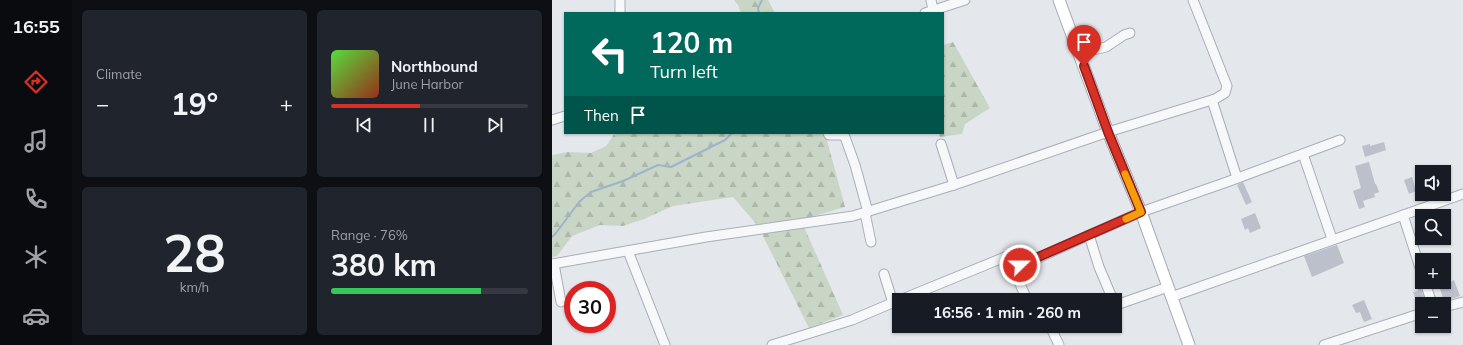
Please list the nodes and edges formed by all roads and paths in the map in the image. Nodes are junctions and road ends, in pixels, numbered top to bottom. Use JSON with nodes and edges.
{"nodes":[{"id":1,"x":620,"y":0,"type":"edge"},
{"id":2,"x":931,"y":0,"type":"edge"},
{"id":3,"x":965,"y":0,"type":"edge"},
{"id":4,"x":1059,"y":0,"type":"edge"},
{"id":5,"x":1193,"y":0,"type":"edge"},
{"id":6,"x":620,"y":12,"type":"edge"},
{"id":7,"x":929,"y":12,"type":"edge"},
{"id":8,"x":1130,"y":33,"type":"dead end"},
{"id":9,"x":1080,"y":53,"type":"junction"},
{"id":10,"x":1212,"y":100,"type":"junction"},
{"id":11,"x":564,"y":116,"type":"edge"},
{"id":12,"x":552,"y":120,"type":"edge"},
{"id":13,"x":1108,"y":132,"type":"junction"},
{"id":14,"x":828,"y":134,"type":"edge"},
{"id":15,"x":1340,"y":140,"type":"dead end"},
{"id":16,"x":941,"y":144,"type":"dead end"},
{"id":17,"x":1302,"y":154,"type":"junction"},
{"id":18,"x":1238,"y":178,"type":"junction"},
{"id":19,"x":954,"y":185,"type":"junction"},
{"id":20,"x":1463,"y":194,"type":"edge"},
{"id":21,"x":866,"y":212,"type":"junction"},
{"id":22,"x":1141,"y":212,"type":"junction"},
{"id":23,"x":1403,"y":214,"type":"junction"},
{"id":24,"x":1089,"y":235,"type":"junction"},
{"id":25,"x":1332,"y":239,"type":"junction"},
{"id":26,"x":871,"y":242,"type":"dead end"},
{"id":27,"x":628,"y":250,"type":"junction"},
{"id":28,"x":1415,"y":253,"type":"edge"},
{"id":29,"x":553,"y":264,"type":"edge"},
{"id":30,"x":1018,"y":267,"type":"junction"},
{"id":31,"x":884,"y":274,"type":"dead end"},
{"id":32,"x":1170,"y":292,"type":"junction"},
{"id":33,"x":893,"y":293,"type":"edge"},
{"id":34,"x":917,"y":293,"type":"edge"},
{"id":35,"x":1024,"y":293,"type":"edge"},
{"id":36,"x":1110,"y":293,"type":"edge"},
{"id":37,"x":561,"y":302,"type":"dead end"},
{"id":38,"x":1463,"y":302,"type":"edge"},
{"id":39,"x":892,"y":303,"type":"edge"},
{"id":40,"x":1122,"y":303,"type":"edge"},
{"id":41,"x":1451,"y":305,"type":"edge"},
{"id":42,"x":1415,"y":315,"type":"edge"},
{"id":43,"x":1053,"y":333,"type":"edge"},
{"id":44,"x":665,"y":345,"type":"edge"},
{"id":45,"x":772,"y":345,"type":"edge"},
{"id":46,"x":1059,"y":345,"type":"edge"},
{"id":47,"x":1189,"y":345,"type":"edge"},
{"id":48,"x":1324,"y":345,"type":"edge"}],
"edges":[{"from":1,"to":6,"type":"street"},
{"from":2,"to":7,"type":"street"},
{"from":3,"to":7,"type":"street"},
{"from":4,"to":9,"type":"main road"},
{"from":5,"to":10,"type":"street"},
{"from":8,"to":9,"type":"street"},
{"from":9,"to":13,"type":"main road"},
{"from":10,"to":13,"type":"street"},
{"from":10,"to":18,"type":"street"},
{"from":11,"to":12,"type":"street"},
{"from":13,"to":19,"type":"street"},
{"from":13,"to":22,"type":"main road"},
{"from":14,"to":21,"type":"street"},
{"from":15,"to":17,"type":"street"},
{"from":16,"to":19,"type":"street"},
{"from":17,"to":18,"type":"street"},
{"from":17,"to":25,"type":"street"},
{"from":18,"to":22,"type":"street"},
{"from":19,"to":21,"type":"street"},
{"from":20,"to":23,"type":"street"},
{"from":21,"to":26,"type":"street"},
{"from":21,"to":27,"type":"street"},
{"from":22,"to":24,"type":"street"},
{"from":22,"to":32,"type":"main road"},
{"from":23,"to":25,"type":"street"},
{"from":23,"to":28,"type":"street"},
{"from":24,"to":30,"type":"street"},
{"from":24,"to":36,"type":"street"},
{"from":25,"to":32,"type":"street"},
{"from":27,"to":29,"type":"street"},
{"from":27,"to":44,"type":"street"},
{"from":29,"to":37,"type":"street"},
{"from":30,"to":34,"type":"street"},
{"from":30,"to":35,"type":"street"},
{"from":31,"to":33,"type":"street"},
{"from":32,"to":40,"type":"street"},
{"from":32,"to":47,"type":"main road"},
{"from":38,"to":41,"type":"street"},
{"from":39,"to":45,"type":"street"},
{"from":42,"to":48,"type":"street"},
{"from":43,"to":46,"type":"street"}]}
